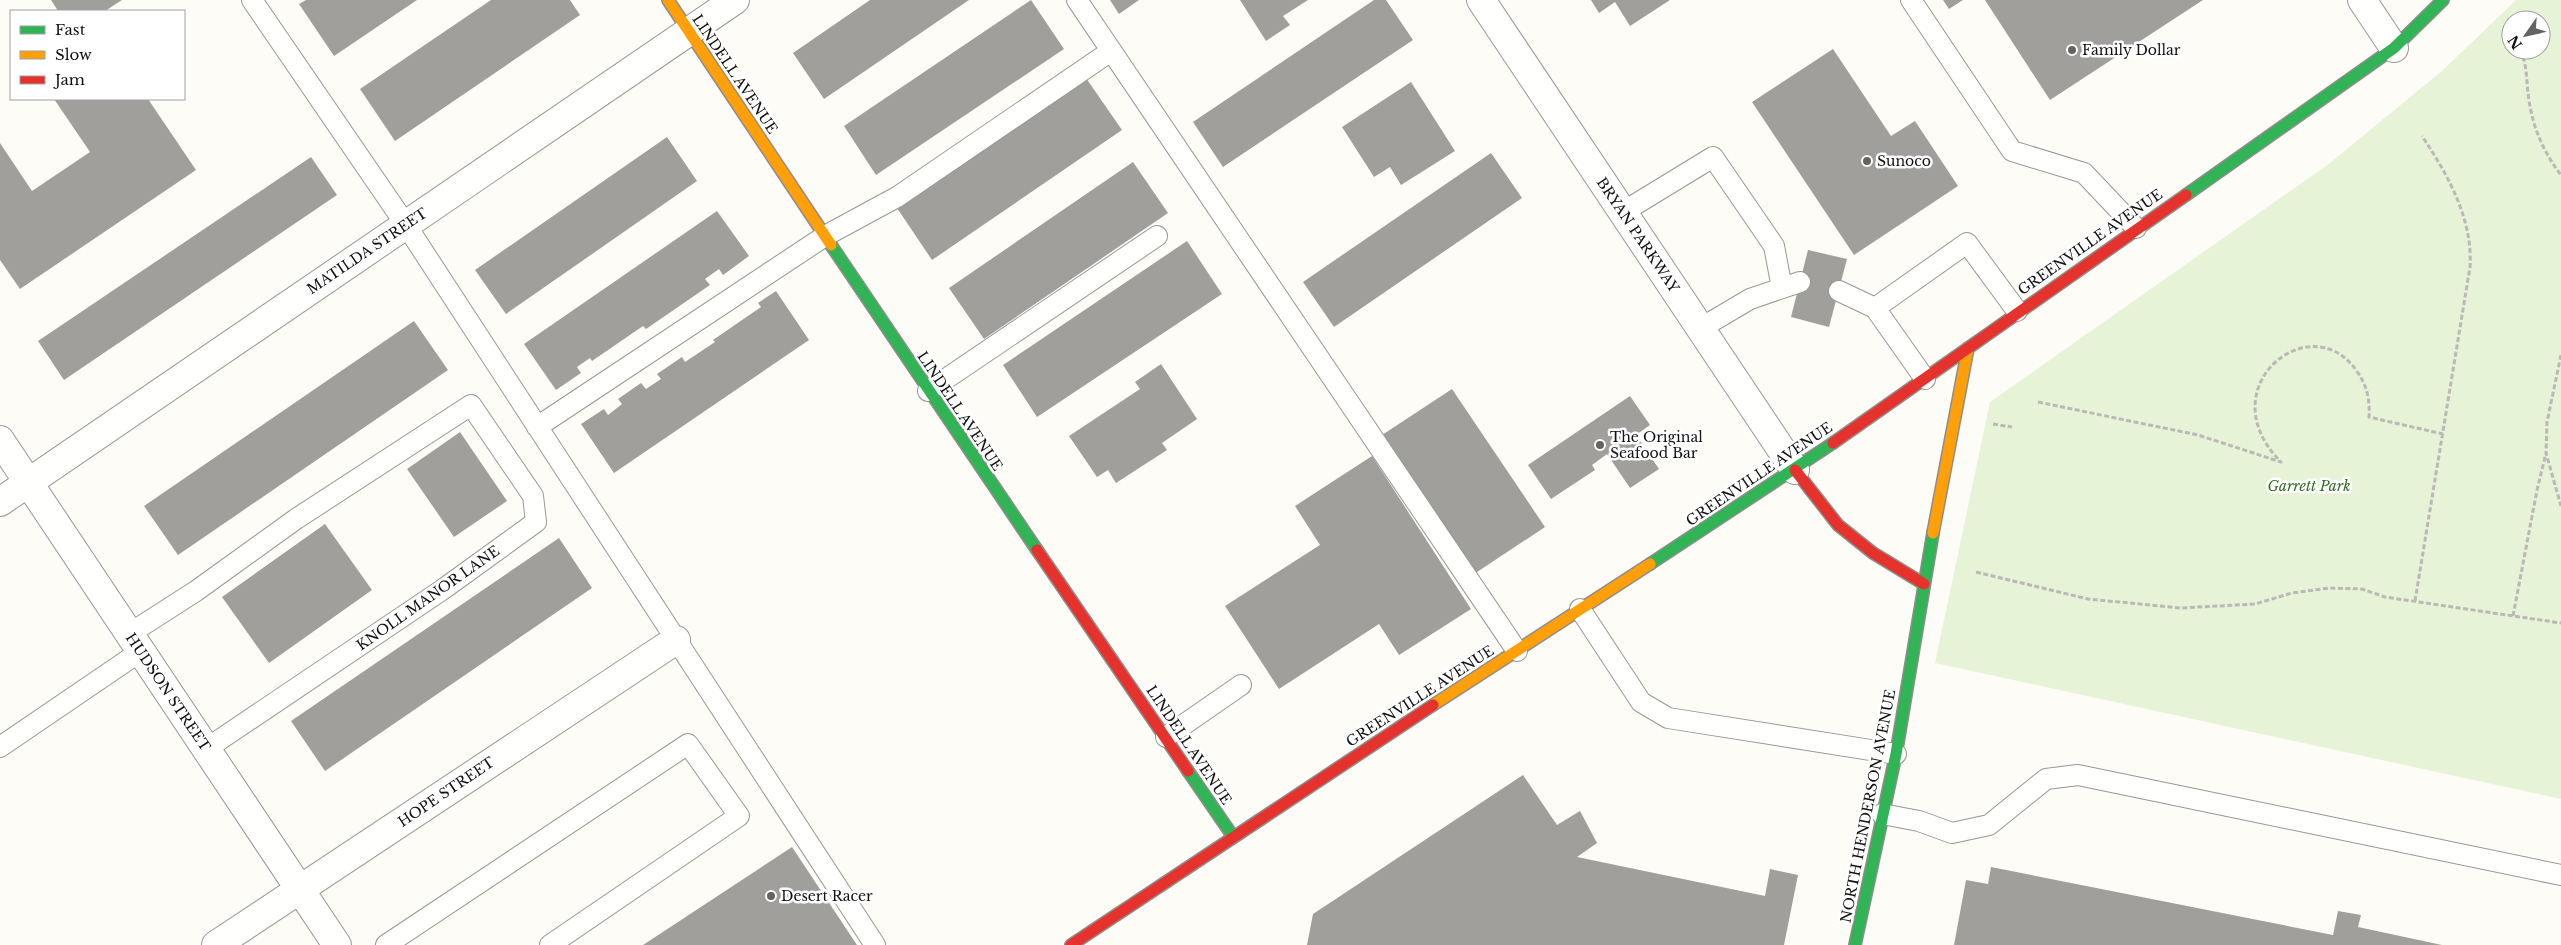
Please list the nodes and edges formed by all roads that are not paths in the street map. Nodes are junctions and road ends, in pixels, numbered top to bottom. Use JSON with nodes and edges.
{"nodes":[{"id":1,"x":252,"y":0,"type":"edge"},
{"id":2,"x":668,"y":0,"type":"edge"},
{"id":3,"x":735,"y":0,"type":"edge"},
{"id":4,"x":1077,"y":0,"type":"edge"},
{"id":5,"x":1481,"y":0,"type":"edge"},
{"id":6,"x":1912,"y":0,"type":"edge"},
{"id":7,"x":2362,"y":0,"type":"edge"},
{"id":8,"x":2443,"y":0,"type":"edge"},
{"id":9,"x":689,"y":31,"type":"junction"},
{"id":10,"x":2394,"y":48,"type":"junction"},
{"id":11,"x":1111,"y":51,"type":"junction"},
{"id":12,"x":1623,"y":212,"type":"junction"},
{"id":13,"x":406,"y":225,"type":"junction"},
{"id":14,"x":2136,"y":228,"type":"junction"},
{"id":15,"x":825,"y":236,"type":"junction"},
{"id":16,"x":1157,"y":236,"type":"dead end"},
{"id":17,"x":1839,"y":291,"type":"dead end"},
{"id":18,"x":1875,"y":308,"type":"junction"},
{"id":19,"x":2017,"y":311,"type":"junction"},
{"id":20,"x":1700,"y":328,"type":"junction"},
{"id":21,"x":1968,"y":348,"type":"junction"},
{"id":22,"x":1925,"y":379,"type":"junction"},
{"id":23,"x":928,"y":391,"type":"junction"},
{"id":24,"x":537,"y":427,"type":"junction"},
{"id":25,"x":0,"y":440,"type":"edge"},
{"id":26,"x":1795,"y":470,"type":"junction"},
{"id":27,"x":29,"y":483,"type":"junction"},
{"id":28,"x":0,"y":502,"type":"edge"},
{"id":29,"x":1924,"y":584,"type":"junction"},
{"id":30,"x":1580,"y":609,"type":"junction"},
{"id":31,"x":676,"y":640,"type":"junction"},
{"id":32,"x":135,"y":643,"type":"junction"},
{"id":33,"x":1517,"y":650,"type":"junction"},
{"id":34,"x":1241,"y":685,"type":"dead end"},
{"id":35,"x":1166,"y":737,"type":"junction"},
{"id":36,"x":0,"y":747,"type":"edge"},
{"id":37,"x":206,"y":749,"type":"junction"},
{"id":38,"x":1896,"y":754,"type":"junction"},
{"id":39,"x":1882,"y":814,"type":"junction"},
{"id":40,"x":1232,"y":835,"type":"junction"},
{"id":41,"x":2561,"y":875,"type":"edge"},
{"id":42,"x":300,"y":890,"type":"junction"},
{"id":43,"x":216,"y":945,"type":"edge"},
{"id":44,"x":337,"y":945,"type":"edge"},
{"id":45,"x":386,"y":945,"type":"edge"},
{"id":46,"x":550,"y":945,"type":"edge"},
{"id":47,"x":875,"y":945,"type":"edge"},
{"id":48,"x":1071,"y":945,"type":"edge"},
{"id":49,"x":1855,"y":945,"type":"edge"}],
"edges":[{"from":1,"to":13,"type":"lane"},
{"from":2,"to":9,"type":"street","name":"LINDELL AVENUE"},
{"from":3,"to":9,"type":"street","name":"MATILDA STREET"},
{"from":4,"to":11,"type":"lane"},
{"from":5,"to":12,"type":"street","name":"BRYAN PARKWAY"},
{"from":6,"to":14,"type":"lane"},
{"from":7,"to":10,"type":"street"},
{"from":8,"to":10,"type":"street","name":"GREENVILLE AVENUE"},
{"from":9,"to":13,"type":"street","name":"MATILDA STREET"},
{"from":9,"to":15,"type":"street","name":"LINDELL AVENUE"},
{"from":10,"to":14,"type":"street","name":"GREENVILLE AVENUE"},
{"from":11,"to":15,"type":"lane"},
{"from":11,"to":33,"type":"lane"},
{"from":12,"to":20,"type":"street","name":"BRYAN PARKWAY"},
{"from":12,"to":20,"type":"lane"},
{"from":13,"to":24,"type":"lane"},
{"from":13,"to":27,"type":"street","name":"MATILDA STREET"},
{"from":14,"to":19,"type":"street","name":"GREENVILLE AVENUE"},
{"from":15,"to":23,"type":"street","name":"LINDELL AVENUE"},
{"from":15,"to":24,"type":"lane"},
{"from":16,"to":23,"type":"lane"},
{"from":17,"to":18,"type":"lane"},
{"from":18,"to":19,"type":"lane"},
{"from":18,"to":22,"type":"lane"},
{"from":19,"to":21,"type":"street","name":"GREENVILLE AVENUE"},
{"from":20,"to":26,"type":"street","name":"BRYAN PARKWAY"},
{"from":21,"to":22,"type":"street","name":"GREENVILLE AVENUE"},
{"from":21,"to":29,"type":"street","name":"NORTH HENDERSON AVENUE"},
{"from":22,"to":26,"type":"street","name":"GREENVILLE AVENUE"},
{"from":23,"to":35,"type":"street","name":"LINDELL AVENUE"},
{"from":24,"to":31,"type":"lane"},
{"from":25,"to":27,"type":"street","name":"HUDSON STREET"},
{"from":26,"to":29,"type":"street"},
{"from":26,"to":30,"type":"street","name":"GREENVILLE AVENUE"},
{"from":27,"to":28,"type":"street","name":"MATILDA STREET"},
{"from":27,"to":32,"type":"street","name":"HUDSON STREET"},
{"from":29,"to":38,"type":"street","name":"NORTH HENDERSON AVENUE"},
{"from":30,"to":33,"type":"street","name":"GREENVILLE AVENUE"},
{"from":30,"to":38,"type":"lane"},
{"from":31,"to":42,"type":"street","name":"HOPE STREET"},
{"from":31,"to":47,"type":"lane"},
{"from":32,"to":36,"type":"lane"},
{"from":32,"to":37,"type":"street","name":"HUDSON STREET"},
{"from":32,"to":37,"type":"lane","name":"KNOLL MANOR LANE"},
{"from":33,"to":40,"type":"street","name":"GREENVILLE AVENUE"},
{"from":34,"to":35,"type":"lane"},
{"from":35,"to":40,"type":"street","name":"LINDELL AVENUE"},
{"from":37,"to":42,"type":"street","name":"HUDSON STREET"},
{"from":38,"to":39,"type":"street","name":"NORTH HENDERSON AVENUE"},
{"from":39,"to":41,"type":"lane"},
{"from":39,"to":49,"type":"street","name":"NORTH HENDERSON AVENUE"},
{"from":40,"to":48,"type":"street","name":"GREENVILLE AVENUE"},
{"from":42,"to":43,"type":"street","name":"HOPE STREET"},
{"from":42,"to":44,"type":"street","name":"HUDSON STREET"},
{"from":45,"to":46,"type":"lane"}]}
